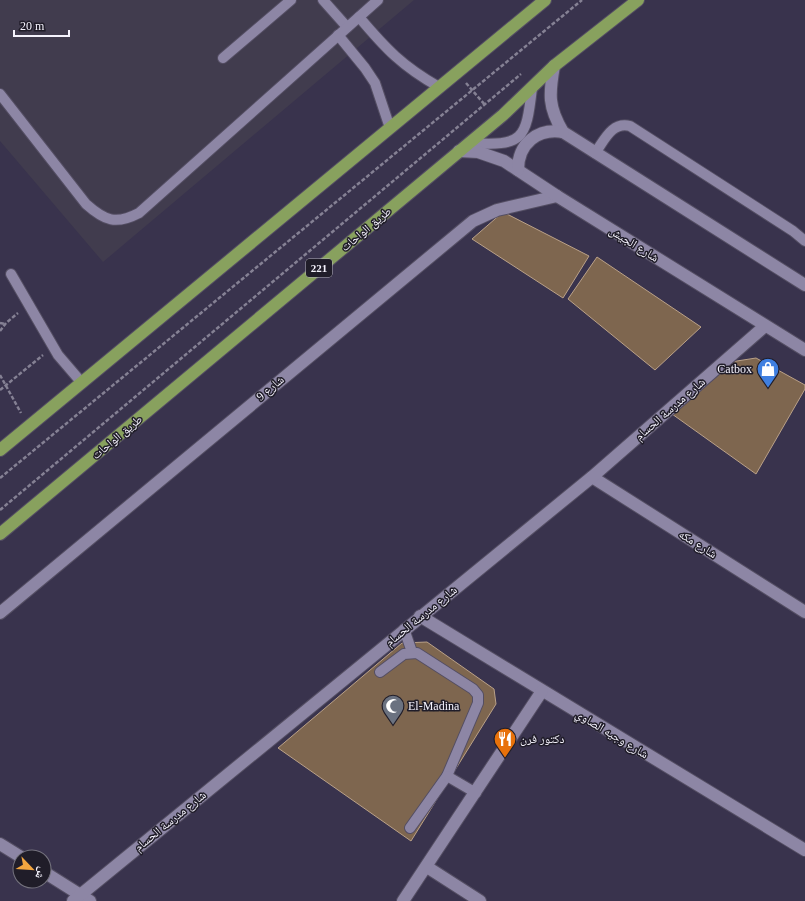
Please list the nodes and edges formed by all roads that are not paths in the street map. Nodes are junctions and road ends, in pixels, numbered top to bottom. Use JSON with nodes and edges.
{"nodes":[{"id":1,"x":291,"y":0,"type":"edge"},
{"id":2,"x":323,"y":0,"type":"edge"},
{"id":3,"x":378,"y":0,"type":"edge"},
{"id":4,"x":545,"y":0,"type":"edge"},
{"id":5,"x":638,"y":0,"type":"edge"},
{"id":6,"x":367,"y":4,"type":"edge"},
{"id":7,"x":359,"y":17,"type":"junction"},
{"id":8,"x":347,"y":28,"type":"junction"},
{"id":9,"x":338,"y":35,"type":"junction"},
{"id":10,"x":223,"y":58,"type":"dead end"},
{"id":11,"x":554,"y":66,"type":"junction"},
{"id":12,"x":439,"y":88,"type":"junction"},
{"id":13,"x":532,"y":88,"type":"junction"},
{"id":14,"x":0,"y":94,"type":"edge"},
{"id":15,"x":390,"y":128,"type":"junction"},
{"id":16,"x":563,"y":132,"type":"junction"},
{"id":17,"x":469,"y":143,"type":"junction"},
{"id":18,"x":459,"y":152,"type":"junction"},
{"id":19,"x":595,"y":153,"type":"junction"},
{"id":20,"x":518,"y":170,"type":"junction"},
{"id":21,"x":557,"y":196,"type":"junction"},
{"id":22,"x":805,"y":241,"type":"edge"},
{"id":23,"x":11,"y":274,"type":"dead end"},
{"id":24,"x":805,"y":285,"type":"edge"},
{"id":25,"x":765,"y":326,"type":"junction"},
{"id":26,"x":805,"y":350,"type":"edge"},
{"id":27,"x":82,"y":383,"type":"junction"},
{"id":28,"x":0,"y":450,"type":"edge"},
{"id":29,"x":592,"y":477,"type":"junction"},
{"id":30,"x":0,"y":534,"type":"edge"},
{"id":31,"x":805,"y":612,"type":"edge"},
{"id":32,"x":0,"y":613,"type":"edge"},
{"id":33,"x":420,"y":616,"type":"junction"},
{"id":34,"x":404,"y":629,"type":"junction"},
{"id":35,"x":412,"y":652,"type":"junction"},
{"id":36,"x":380,"y":672,"type":"dead end"},
{"id":37,"x":542,"y":691,"type":"junction"},
{"id":38,"x":447,"y":776,"type":"junction"},
{"id":39,"x":476,"y":793,"type":"junction"},
{"id":40,"x":410,"y":828,"type":"dead end"},
{"id":41,"x":0,"y":844,"type":"edge"},
{"id":42,"x":805,"y":850,"type":"edge"},
{"id":43,"x":12,"y":851,"type":"edge"},
{"id":44,"x":427,"y":868,"type":"junction"},
{"id":45,"x":52,"y":878,"type":"edge"},
{"id":46,"x":81,"y":899,"type":"edge"},
{"id":47,"x":403,"y":901,"type":"edge"},
{"id":48,"x":480,"y":901,"type":"edge"}],
"edges":[{"from":1,"to":10,"type":"lane"},
{"from":2,"to":8,"type":"lane"},
{"from":3,"to":6,"type":"lane"},
{"from":4,"to":12,"type":"highway"},
{"from":5,"to":11,"type":"highway","name":"طريق الواحات","number":"221"},
{"from":6,"to":7,"type":"lane"},
{"from":7,"to":8,"type":"lane"},
{"from":7,"to":12,"type":"lane"},
{"from":8,"to":9,"type":"lane"},
{"from":9,"to":14,"type":"lane"},
{"from":9,"to":15,"type":"lane"},
{"from":11,"to":13,"type":"highway","name":"طريق الواحات","number":"221"},
{"from":11,"to":16,"type":"street"},
{"from":12,"to":15,"type":"highway"},
{"from":13,"to":17,"type":"highway","name":"طريق الواحات","number":"221"},
{"from":13,"to":17,"type":"lane"},
{"from":15,"to":27,"type":"highway"},
{"from":16,"to":19,"type":"street"},
{"from":16,"to":20,"type":"street"},
{"from":17,"to":18,"type":"highway","name":"طريق الواحات","number":"221"},
{"from":18,"to":20,"type":"street","name":"شارع الجيش"},
{"from":18,"to":30,"type":"highway","name":"طريق الواحات","number":"221"},
{"from":19,"to":22,"type":"lane"},
{"from":19,"to":24,"type":"street"},
{"from":20,"to":21,"type":"street","name":"شارع الجيش"},
{"from":21,"to":25,"type":"street","name":"شارع الجيش"},
{"from":21,"to":32,"type":"street","name":"شارع 9"},
{"from":23,"to":27,"type":"lane"},
{"from":25,"to":26,"type":"street","name":"شارع الجيش"},
{"from":25,"to":29,"type":"street","name":"شارع مدرسة الحسام"},
{"from":27,"to":28,"type":"highway"},
{"from":29,"to":31,"type":"street","name":"شارع مكه"},
{"from":29,"to":33,"type":"street","name":"شارع مدرسة الحسام"},
{"from":33,"to":34,"type":"street","name":"شارع مدرسة الحسام"},
{"from":33,"to":37,"type":"street","name":"شارع وجيه الصاوي"},
{"from":34,"to":35,"type":"lane"},
{"from":34,"to":46,"type":"street","name":"شارع مدرسة الحسام"},
{"from":35,"to":36,"type":"lane"},
{"from":35,"to":38,"type":"lane"},
{"from":37,"to":39,"type":"street"},
{"from":37,"to":42,"type":"street","name":"شارع وجيه الصاوي"},
{"from":38,"to":39,"type":"lane"},
{"from":38,"to":40,"type":"lane"},
{"from":39,"to":44,"type":"street"},
{"from":41,"to":43,"type":"street"},
{"from":44,"to":47,"type":"street"},
{"from":44,"to":48,"type":"street"},
{"from":45,"to":46,"type":"street"}]}
